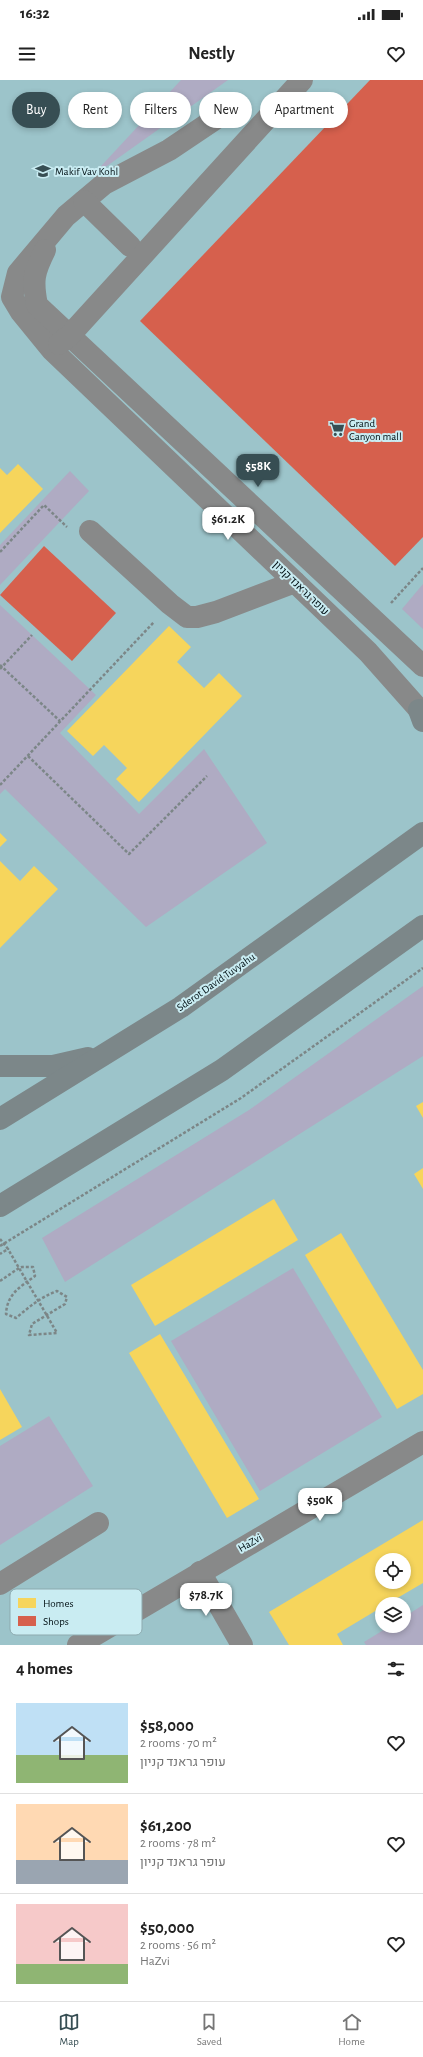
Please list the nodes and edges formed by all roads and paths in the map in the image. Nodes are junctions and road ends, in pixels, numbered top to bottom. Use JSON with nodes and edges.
{"nodes":[{"id":1,"x":302,"y":80,"type":"edge"},
{"id":2,"x":201,"y":128,"type":"edge"},
{"id":3,"x":84,"y":201,"type":"junction"},
{"id":4,"x":57,"y":227,"type":"junction"},
{"id":5,"x":130,"y":246,"type":"dead end"},
{"id":6,"x":70,"y":335,"type":"junction"},
{"id":7,"x":52,"y":350,"type":"junction"},
{"id":8,"x":90,"y":531,"type":"dead end"},
{"id":9,"x":423,"y":568,"type":"edge"},
{"id":10,"x":295,"y":582,"type":"junction"},
{"id":11,"x":159,"y":617,"type":"dead end"},
{"id":12,"x":375,"y":620,"type":"junction"},
{"id":13,"x":32,"y":635,"type":"dead end"},
{"id":14,"x":423,"y":666,"type":"edge"},
{"id":15,"x":1,"y":667,"type":"edge"},
{"id":16,"x":422,"y":715,"type":"edge"},
{"id":17,"x":60,"y":721,"type":"junction"},
{"id":18,"x":28,"y":756,"type":"junction"},
{"id":19,"x":207,"y":776,"type":"dead end"},
{"id":20,"x":0,"y":785,"type":"edge"},
{"id":21,"x":421,"y":832,"type":"edge"},
{"id":22,"x":423,"y":926,"type":"edge"},
{"id":23,"x":423,"y":968,"type":"edge"},
{"id":24,"x":107,"y":1053,"type":"junction"},
{"id":25,"x":0,"y":1066,"type":"edge"},
{"id":26,"x":0,"y":1119,"type":"edge"},
{"id":27,"x":0,"y":1206,"type":"edge"},
{"id":28,"x":0,"y":1239,"type":"edge"},
{"id":29,"x":2,"y":1245,"type":"edge"},
{"id":30,"x":8,"y":1249,"type":"junction"},
{"id":31,"x":0,"y":1254,"type":"edge"},
{"id":32,"x":19,"y":1268,"type":"junction"},
{"id":33,"x":0,"y":1281,"type":"edge"},
{"id":34,"x":27,"y":1282,"type":"junction"},
{"id":35,"x":38,"y":1300,"type":"junction"},
{"id":36,"x":46,"y":1315,"type":"junction"},
{"id":37,"x":423,"y":1442,"type":"edge"},
{"id":38,"x":98,"y":1523,"type":"dead end"},
{"id":39,"x":200,"y":1572,"type":"junction"},
{"id":40,"x":0,"y":1584,"type":"edge"},
{"id":41,"x":142,"y":1607,"type":"edge"},
{"id":42,"x":95,"y":1635,"type":"edge"},
{"id":43,"x":78,"y":1645,"type":"edge"},
{"id":44,"x":242,"y":1645,"type":"edge"}],
"edges":[{"from":1,"to":6,"type":"street"},
{"from":2,"to":3,"type":"street"},
{"from":3,"to":4,"type":"street"},
{"from":3,"to":5,"type":"street"},
{"from":4,"to":6,"type":"street"},
{"from":4,"to":7,"type":"street","name":"עופר גראנד קניון"},
{"from":6,"to":7,"type":"street"},
{"from":6,"to":12,"type":"street"},
{"from":7,"to":10,"type":"street","name":"עופר גראנד קניון"},
{"from":8,"to":10,"type":"street"},
{"from":9,"to":12,"type":"path"},
{"from":10,"to":16,"type":"street","name":"עופר גראנד קניון"},
{"from":11,"to":17,"type":"path"},
{"from":12,"to":14,"type":"street"},
{"from":13,"to":15,"type":"path"},
{"from":15,"to":17,"type":"path"},
{"from":17,"to":18,"type":"path"},
{"from":18,"to":19,"type":"path"},
{"from":18,"to":20,"type":"path"},
{"from":21,"to":24,"type":"highway","name":"Sderot David Tuvyahu"},
{"from":22,"to":27,"type":"highway"},
{"from":23,"to":29,"type":"path"},
{"from":24,"to":25,"type":"highway"},
{"from":24,"to":26,"type":"highway","name":"Sderot David Tuvyahu"},
{"from":28,"to":29,"type":"path"},
{"from":29,"to":30,"type":"path"},
{"from":30,"to":31,"type":"path"},
{"from":30,"to":32,"type":"path"},
{"from":32,"to":33,"type":"path"},
{"from":32,"to":34,"type":"path"},
{"from":32,"to":34,"type":"path"},
{"from":34,"to":35,"type":"path"},
{"from":34,"to":35,"type":"path"},
{"from":35,"to":36,"type":"path"},
{"from":35,"to":36,"type":"path"},
{"from":36,"to":36,"type":"path"},
{"from":37,"to":39,"type":"street","name":"HaZvi"},
{"from":38,"to":40,"type":"street"},
{"from":39,"to":41,"type":"street","name":"HaZvi"},
{"from":39,"to":44,"type":"street"},
{"from":42,"to":43,"type":"street","name":"HaZvi"}]}
